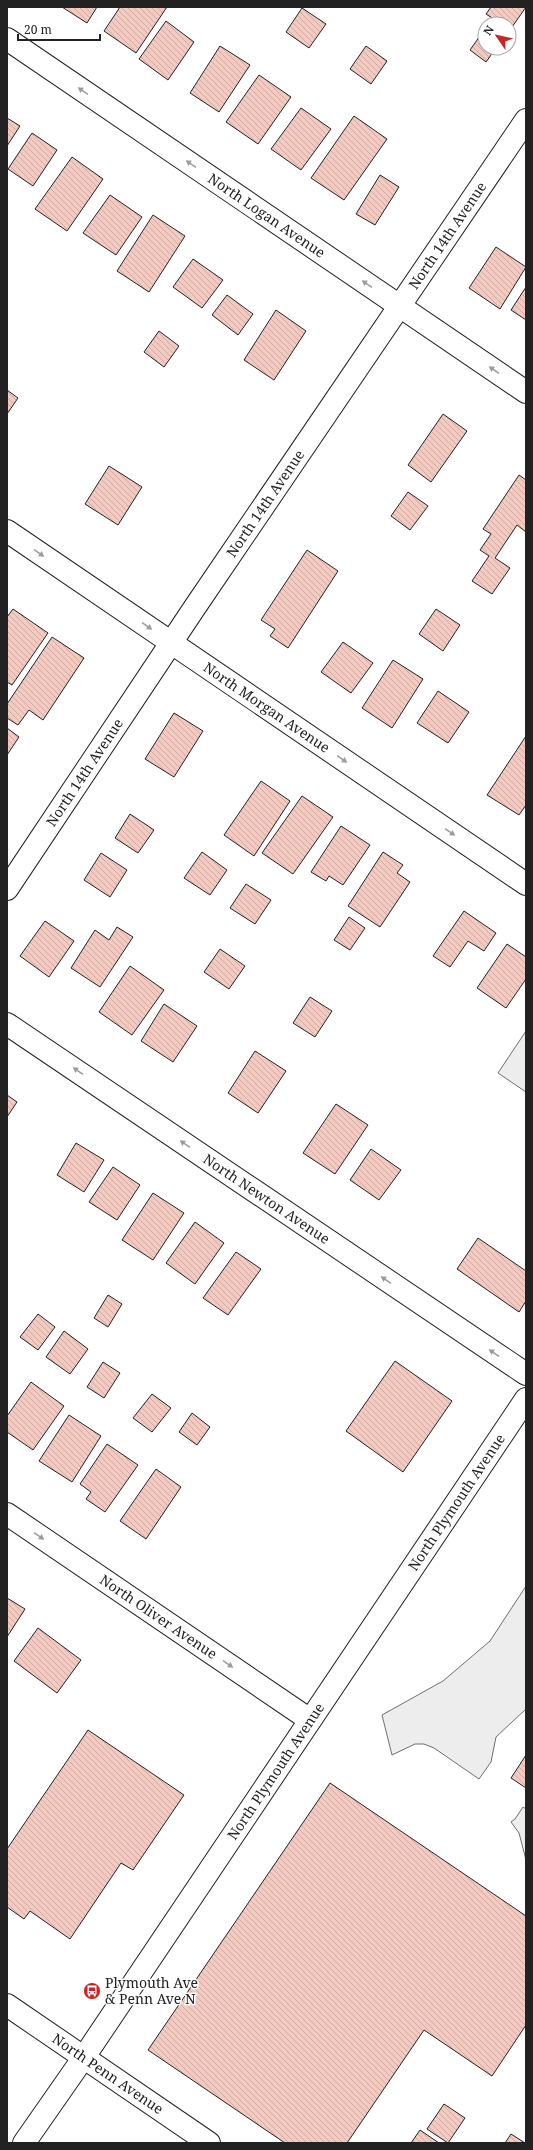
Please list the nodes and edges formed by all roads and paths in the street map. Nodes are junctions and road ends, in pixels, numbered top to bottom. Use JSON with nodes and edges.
{"nodes":[{"id":1,"x":7,"y":39,"type":"edge"},
{"id":2,"x":526,"y":120,"type":"edge"},
{"id":3,"x":400,"y":306,"type":"junction"},
{"id":4,"x":526,"y":392,"type":"edge"},
{"id":5,"x":7,"y":531,"type":"edge"},
{"id":6,"x":171,"y":643,"type":"junction"},
{"id":7,"x":526,"y":884,"type":"edge"},
{"id":8,"x":7,"y":889,"type":"edge"},
{"id":9,"x":7,"y":1024,"type":"edge"},
{"id":10,"x":526,"y":1374,"type":"edge"},
{"id":11,"x":526,"y":1399,"type":"edge"},
{"id":12,"x":7,"y":1514,"type":"edge"},
{"id":13,"x":310,"y":1720,"type":"junction"},
{"id":14,"x":7,"y":2005,"type":"edge"},
{"id":15,"x":84,"y":2057,"type":"junction"},
{"id":16,"x":24,"y":2143,"type":"edge"},
{"id":17,"x":209,"y":2143,"type":"edge"}],
"edges":[{"from":3,"to":1,"type":"street","name":"North Logan Avenue","one_way":true},
{"from":2,"to":3,"type":"street","name":"North 14th Avenue"},
{"from":4,"to":3,"type":"street","name":"North Logan Avenue","one_way":true},
{"from":3,"to":6,"type":"street","name":"North 14th Avenue"},
{"from":5,"to":6,"type":"street","name":"North Morgan Avenue","one_way":true},
{"from":6,"to":7,"type":"street","name":"North Morgan Avenue","one_way":true},
{"from":6,"to":8,"type":"street","name":"North 14th Avenue"},
{"from":10,"to":9,"type":"street","name":"North Newton Avenue","one_way":true},
{"from":11,"to":13,"type":"street","name":"North Plymouth Avenue"},
{"from":12,"to":13,"type":"street","name":"North Oliver Avenue","one_way":true},
{"from":13,"to":15,"type":"street","name":"North Plymouth Avenue"},
{"from":14,"to":15,"type":"street","name":"North Penn Avenue"},
{"from":15,"to":16,"type":"street","name":"North Plymouth Avenue"},
{"from":15,"to":17,"type":"street","name":"North Penn Avenue"}]}
